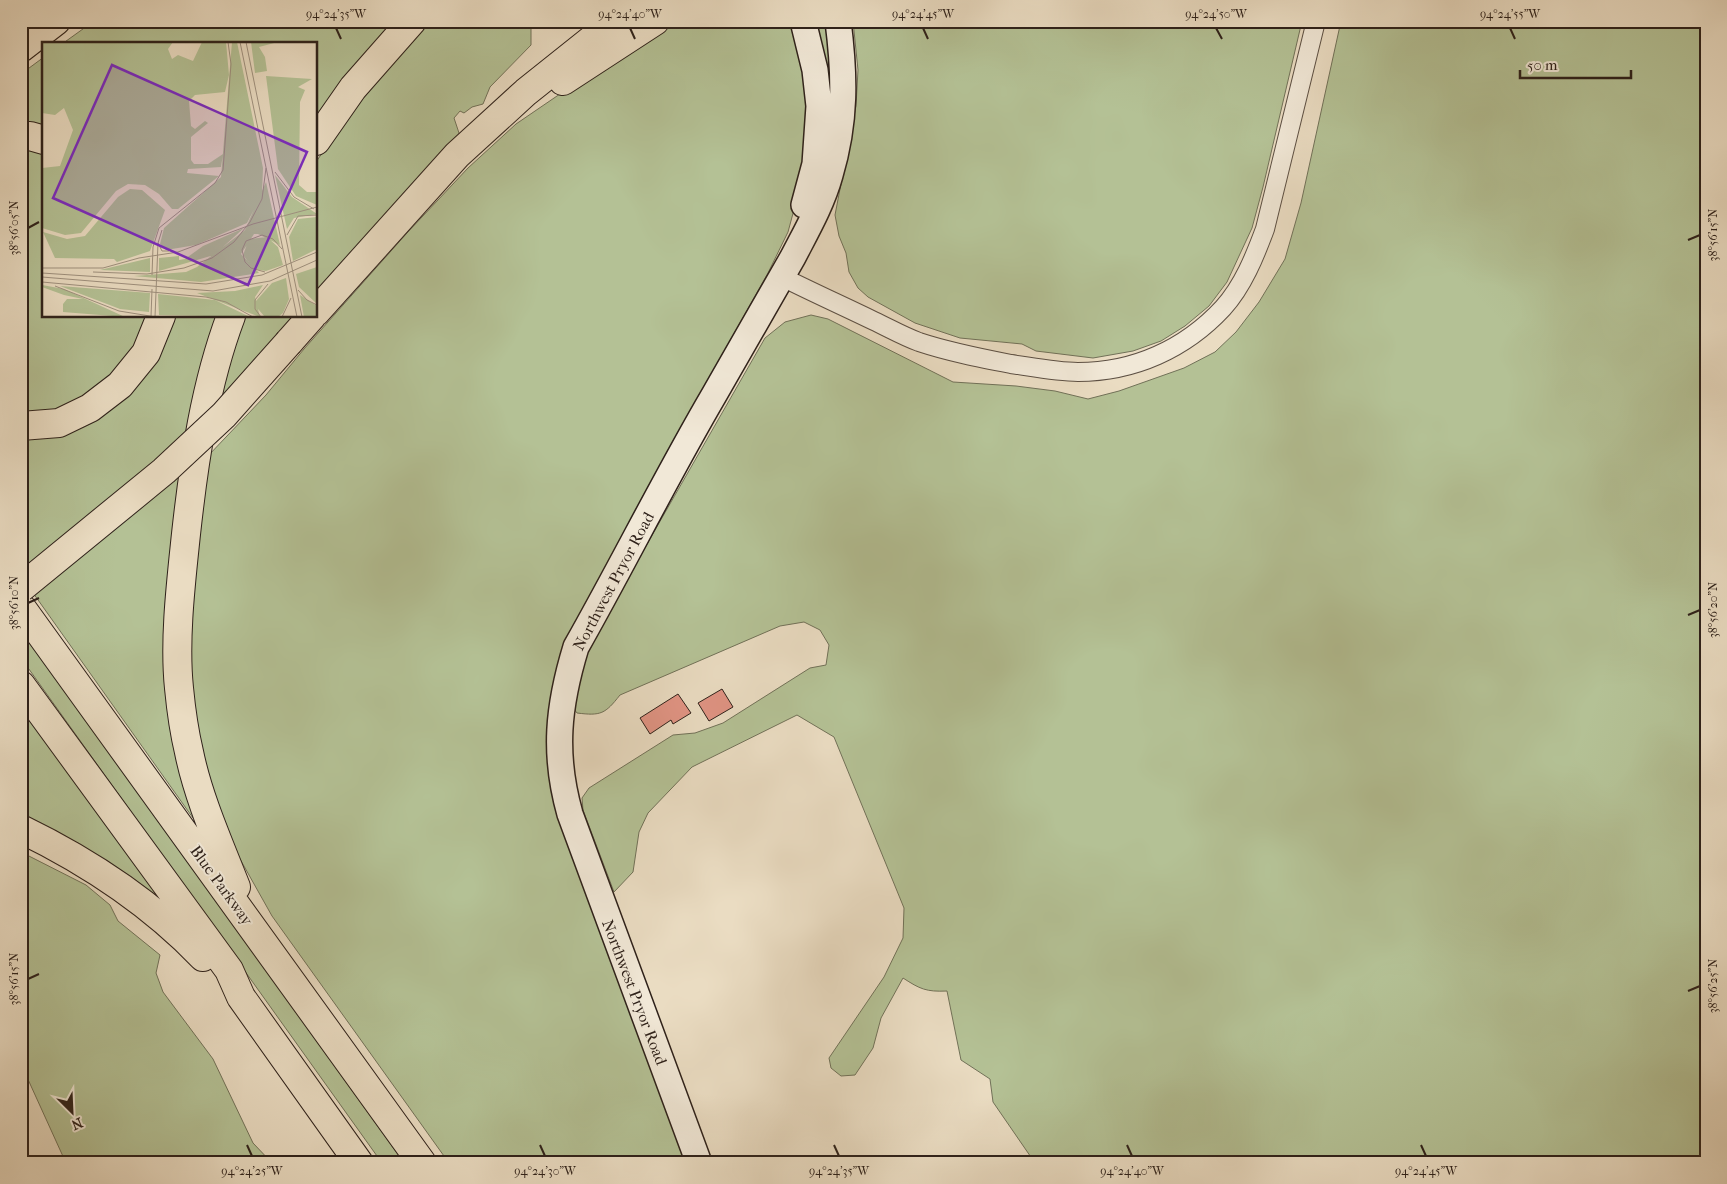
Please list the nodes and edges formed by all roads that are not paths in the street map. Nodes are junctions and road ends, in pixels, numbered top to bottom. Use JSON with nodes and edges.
{"nodes":[{"id":1,"x":56,"y":21,"type":"edge"},
{"id":2,"x":412,"y":21,"type":"edge"},
{"id":3,"x":615,"y":21,"type":"edge"},
{"id":4,"x":655,"y":21,"type":"edge"},
{"id":5,"x":803,"y":21,"type":"edge"},
{"id":6,"x":838,"y":21,"type":"edge"},
{"id":7,"x":1316,"y":21,"type":"edge"},
{"id":8,"x":21,"y":48,"type":"edge"},
{"id":9,"x":485,"y":129,"type":"junction"},
{"id":10,"x":21,"y":136,"type":"edge"},
{"id":11,"x":318,"y":138,"type":"edge"},
{"id":12,"x":42,"y":139,"type":"edge"},
{"id":13,"x":782,"y":277,"type":"junction"},
{"id":14,"x":318,"y":310,"type":"edge"},
{"id":15,"x":161,"y":318,"type":"edge"},
{"id":16,"x":230,"y":318,"type":"edge"},
{"id":17,"x":310,"y":318,"type":"edge"},
{"id":18,"x":21,"y":426,"type":"edge"},
{"id":19,"x":21,"y":588,"type":"edge"},
{"id":20,"x":21,"y":607,"type":"edge"},
{"id":21,"x":21,"y":685,"type":"edge"},
{"id":22,"x":21,"y":829,"type":"edge"},
{"id":23,"x":251,"y":926,"type":"junction"},
{"id":24,"x":241,"y":997,"type":"junction"},
{"id":25,"x":359,"y":1163,"type":"edge"},
{"id":26,"x":422,"y":1163,"type":"edge"},
{"id":27,"x":699,"y":1163,"type":"edge"}],
"edges":[{"from":1,"to":8,"type":"highway"},
{"from":2,"to":11,"type":"highway"},
{"from":3,"to":9,"type":"highway"},
{"from":4,"to":9,"type":"highway"},
{"from":5,"to":13,"type":"main road","name":"Northwest Pryor Road"},
{"from":6,"to":13,"type":"main road","name":"Northwest Pryor Road"},
{"from":7,"to":13,"type":"street"},
{"from":9,"to":14,"type":"highway"},
{"from":10,"to":12,"type":"highway"},
{"from":13,"to":27,"type":"main road","name":"Northwest Pryor Road"},
{"from":15,"to":18,"type":"highway"},
{"from":16,"to":23,"type":"highway"},
{"from":17,"to":19,"type":"highway","bridge":true},
{"from":20,"to":23,"type":"highway","name":"Blue Parkway"},
{"from":21,"to":24,"type":"highway"},
{"from":22,"to":24,"type":"highway"},
{"from":23,"to":26,"type":"highway","name":"Blue Parkway"},
{"from":24,"to":25,"type":"highway"}]}
